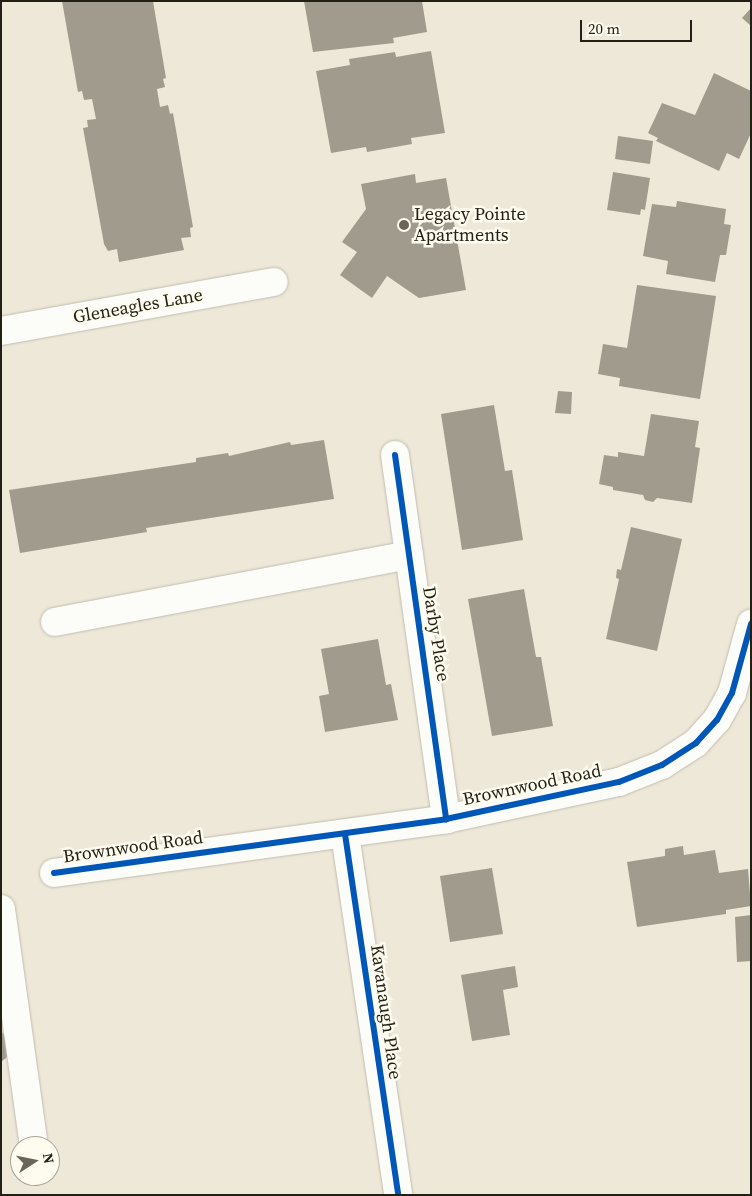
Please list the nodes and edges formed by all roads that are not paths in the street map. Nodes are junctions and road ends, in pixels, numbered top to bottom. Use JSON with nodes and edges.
{"nodes":[{"id":1,"x":274,"y":282,"type":"dead end"},
{"id":2,"x":1,"y":332,"type":"edge"},
{"id":3,"x":395,"y":455,"type":"dead end"},
{"id":4,"x":409,"y":555,"type":"junction"},
{"id":5,"x":55,"y":622,"type":"dead end"},
{"id":6,"x":751,"y":624,"type":"edge"},
{"id":7,"x":446,"y":819,"type":"junction"},
{"id":8,"x":344,"y":834,"type":"junction"},
{"id":9,"x":54,"y":873,"type":"dead end"},
{"id":10,"x":1,"y":909,"type":"edge"},
{"id":11,"x":33,"y":1136,"type":"edge"},
{"id":12,"x":398,"y":1195,"type":"edge"}],
"edges":[{"from":1,"to":2,"type":"street","name":"Gleneagles Lane"},
{"from":3,"to":4,"type":"street","name":"Darby Place"},
{"from":4,"to":5,"type":"street"},
{"from":4,"to":7,"type":"street","name":"Darby Place"},
{"from":6,"to":7,"type":"street","name":"Brownwood Road"},
{"from":7,"to":8,"type":"street","name":"Brownwood Road"},
{"from":8,"to":9,"type":"street","name":"Brownwood Road"},
{"from":8,"to":12,"type":"street","name":"Kavanaugh Place"},
{"from":10,"to":11,"type":"street"}]}
